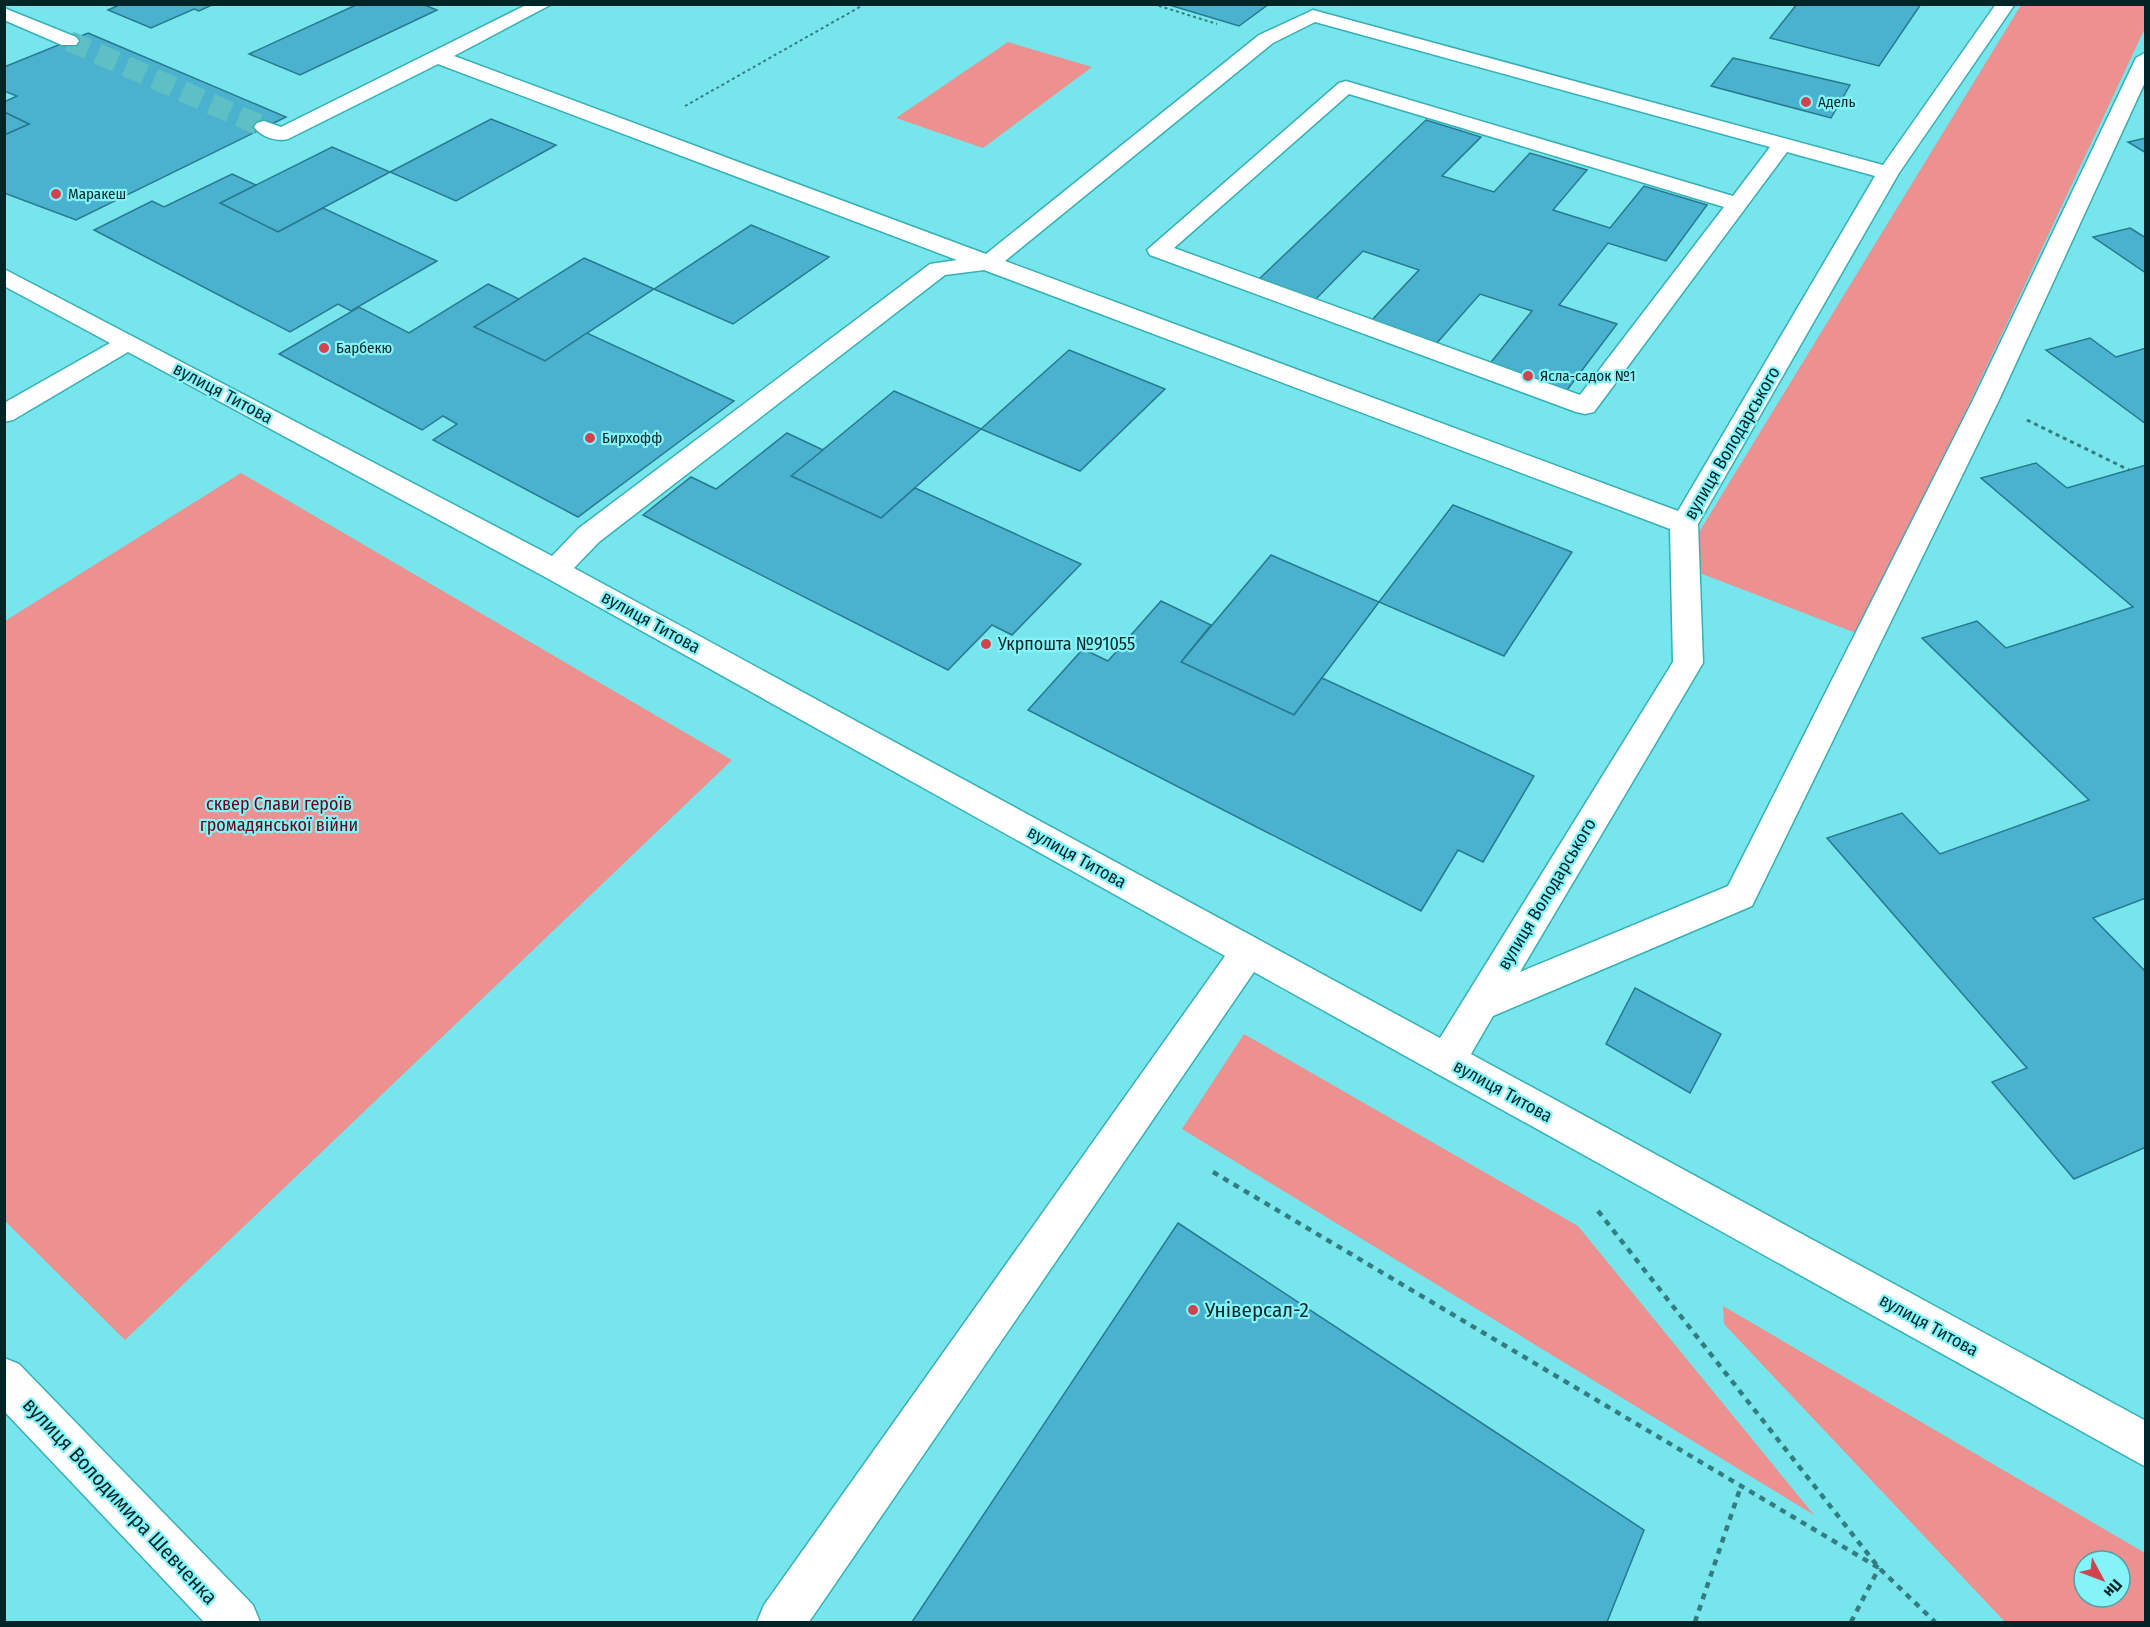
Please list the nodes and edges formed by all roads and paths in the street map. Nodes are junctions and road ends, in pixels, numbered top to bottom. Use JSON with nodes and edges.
{"nodes":[{"id":1,"x":543,"y":4,"type":"edge"},
{"id":2,"x":865,"y":4,"type":"edge"},
{"id":3,"x":1153,"y":4,"type":"edge"},
{"id":4,"x":2006,"y":4,"type":"edge"},
{"id":5,"x":4,"y":13,"type":"edge"},
{"id":6,"x":1266,"y":39,"type":"junction"},
{"id":7,"x":69,"y":41,"type":"tunnel mouth"},
{"id":8,"x":438,"y":57,"type":"junction"},
{"id":9,"x":2145,"y":58,"type":"edge"},
{"id":10,"x":264,"y":127,"type":"tunnel mouth"},
{"id":11,"x":640,"y":131,"type":"junction"},
{"id":12,"x":1782,"y":144,"type":"junction"},
{"id":13,"x":1888,"y":172,"type":"junction"},
{"id":14,"x":1737,"y":204,"type":"junction"},
{"id":15,"x":990,"y":262,"type":"junction"},
{"id":16,"x":4,"y":276,"type":"edge"},
{"id":17,"x":127,"y":343,"type":"junction"},
{"id":18,"x":1986,"y":400,"type":"junction"},
{"id":19,"x":4,"y":414,"type":"edge"},
{"id":20,"x":2128,"y":470,"type":"dead end"},
{"id":21,"x":1684,"y":524,"type":"junction"},
{"id":22,"x":555,"y":570,"type":"junction"},
{"id":23,"x":1250,"y":951,"type":"junction"},
{"id":24,"x":1478,"y":1006,"type":"junction"},
{"id":25,"x":1447,"y":1060,"type":"junction"},
{"id":26,"x":1213,"y":1172,"type":"dead end"},
{"id":27,"x":1598,"y":1211,"type":"dead end"},
{"id":28,"x":4,"y":1378,"type":"edge"},
{"id":29,"x":2145,"y":1445,"type":"edge"},
{"id":30,"x":1741,"y":1486,"type":"junction"},
{"id":31,"x":1879,"y":1568,"type":"junction"},
{"id":32,"x":236,"y":1623,"type":"edge"},
{"id":33,"x":781,"y":1623,"type":"edge"},
{"id":34,"x":1695,"y":1623,"type":"edge"},
{"id":35,"x":1851,"y":1623,"type":"edge"},
{"id":36,"x":1935,"y":1623,"type":"edge"}],
"edges":[{"from":1,"to":8,"type":"street"},
{"from":2,"to":11,"type":"path"},
{"from":3,"to":6,"type":"path"},
{"from":4,"to":13,"type":"street","name":"вулиця Володарського"},
{"from":5,"to":7,"type":"street"},
{"from":6,"to":12,"type":"street"},
{"from":6,"to":15,"type":"street"},
{"from":8,"to":10,"type":"street"},
{"from":8,"to":11,"type":"street"},
{"from":9,"to":18,"type":"street"},
{"from":11,"to":15,"type":"street"},
{"from":12,"to":13,"type":"street"},
{"from":12,"to":14,"type":"street"},
{"from":13,"to":21,"type":"street","name":"вулиця Володарського"},
{"from":14,"to":14,"type":"street"},
{"from":15,"to":21,"type":"street"},
{"from":15,"to":22,"type":"street"},
{"from":16,"to":17,"type":"street","name":"вулиця Титова"},
{"from":17,"to":19,"type":"street"},
{"from":17,"to":22,"type":"street","name":"вулиця Титова"},
{"from":18,"to":20,"type":"path"},
{"from":18,"to":24,"type":"street"},
{"from":21,"to":24,"type":"street","name":"вулиця Володарського"},
{"from":22,"to":23,"type":"street","name":"вулиця Титова"},
{"from":23,"to":25,"type":"street","name":"вулиця Титова"},
{"from":23,"to":33,"type":"street"},
{"from":24,"to":25,"type":"street","name":"вулиця Володарського"},
{"from":25,"to":29,"type":"street","name":"вулиця Титова"},
{"from":26,"to":30,"type":"path"},
{"from":27,"to":31,"type":"path"},
{"from":28,"to":32,"type":"street","name":"вулиця Володимира Шевченка"},
{"from":30,"to":31,"type":"path"},
{"from":30,"to":34,"type":"path"},
{"from":31,"to":35,"type":"path"},
{"from":31,"to":36,"type":"path"}]}
